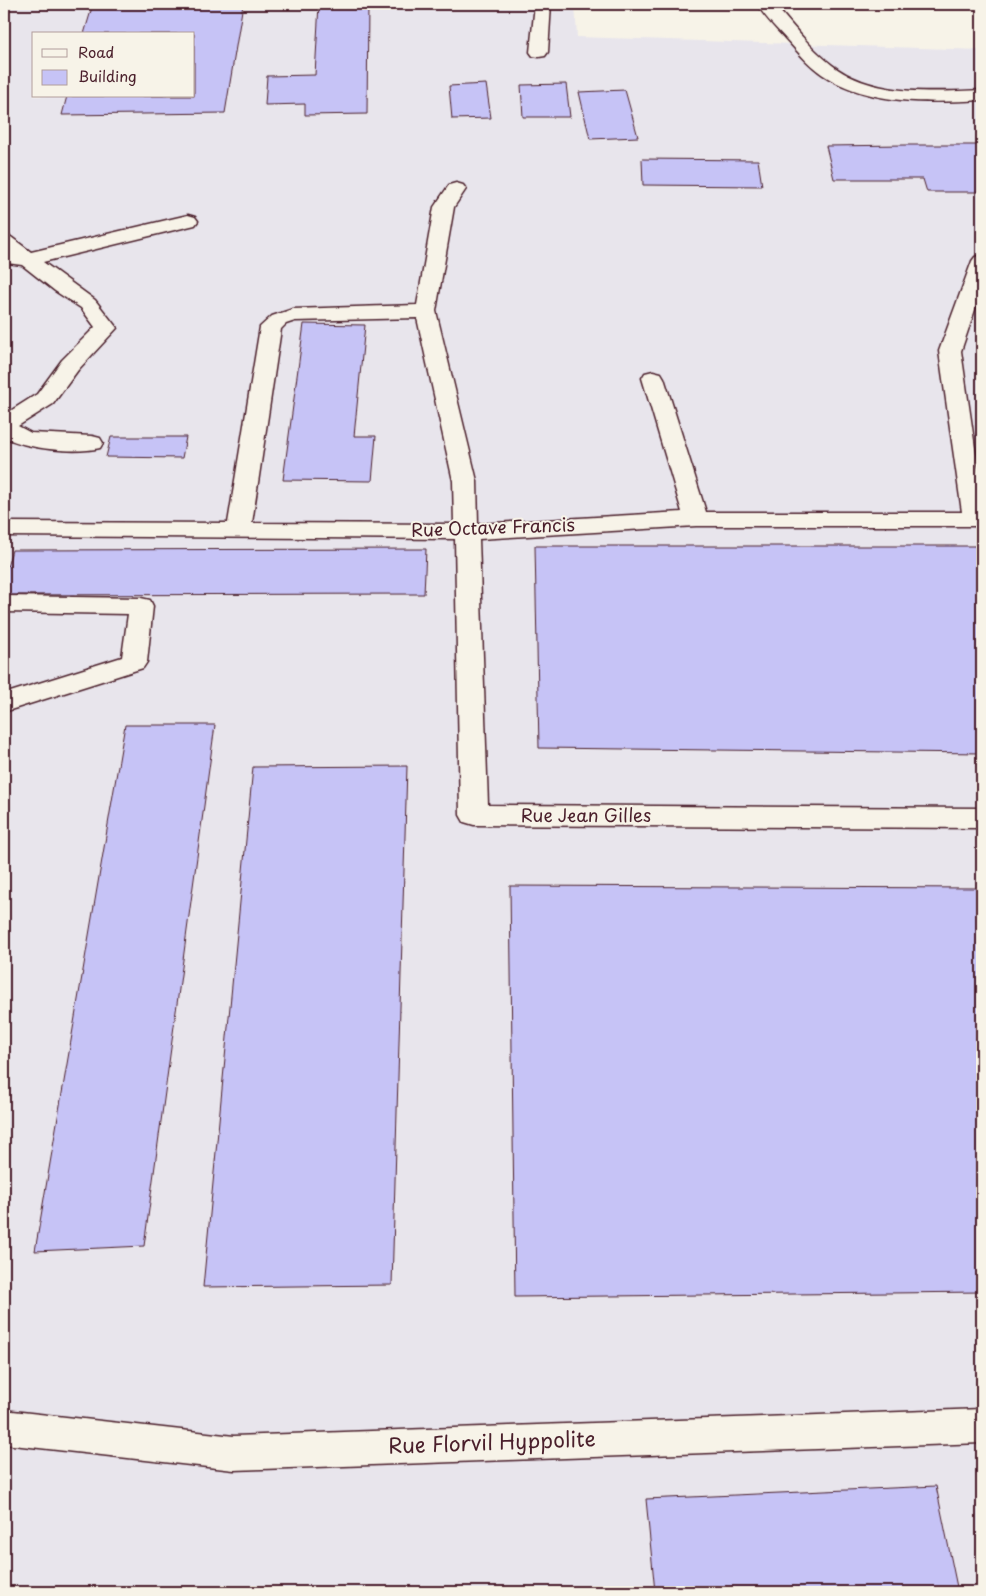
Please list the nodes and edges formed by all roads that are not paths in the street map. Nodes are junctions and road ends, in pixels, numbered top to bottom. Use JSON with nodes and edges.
{"nodes":[{"id":1,"x":543,"y":4,"type":"edge"},
{"id":2,"x":765,"y":4,"type":"edge"},
{"id":3,"x":539,"y":52,"type":"dead end"},
{"id":4,"x":982,"y":95,"type":"edge"},
{"id":5,"x":456,"y":189,"type":"dead end"},
{"id":6,"x":188,"y":221,"type":"dead end"},
{"id":7,"x":4,"y":241,"type":"edge"},
{"id":8,"x":4,"y":259,"type":"edge"},
{"id":9,"x":28,"y":259,"type":"junction"},
{"id":10,"x":982,"y":261,"type":"edge"},
{"id":11,"x":426,"y":310,"type":"junction"},
{"id":12,"x":653,"y":378,"type":"dead end"},
{"id":13,"x":4,"y":426,"type":"edge"},
{"id":14,"x":92,"y":443,"type":"dead end"},
{"id":15,"x":696,"y":519,"type":"junction"},
{"id":16,"x":979,"y":519,"type":"edge"},
{"id":17,"x":4,"y":529,"type":"edge"},
{"id":18,"x":239,"y":530,"type":"junction"},
{"id":19,"x":468,"y":532,"type":"junction"},
{"id":20,"x":4,"y":604,"type":"edge"},
{"id":21,"x":4,"y":703,"type":"edge"},
{"id":22,"x":982,"y":818,"type":"edge"},
{"id":23,"x":982,"y":1426,"type":"edge"},
{"id":24,"x":4,"y":1428,"type":"edge"}],
"edges":[{"from":1,"to":3,"type":"street"},
{"from":2,"to":4,"type":"street"},
{"from":5,"to":11,"type":"street"},
{"from":6,"to":9,"type":"street"},
{"from":7,"to":9,"type":"street"},
{"from":8,"to":9,"type":"street"},
{"from":9,"to":13,"type":"street"},
{"from":10,"to":16,"type":"street"},
{"from":11,"to":18,"type":"street"},
{"from":11,"to":19,"type":"street"},
{"from":12,"to":15,"type":"street"},
{"from":13,"to":14,"type":"street"},
{"from":15,"to":16,"type":"street","name":"Rue Octave Francis"},
{"from":15,"to":19,"type":"street","name":"Rue Octave Francis"},
{"from":17,"to":18,"type":"street","name":"Rue Octave Francis"},
{"from":18,"to":19,"type":"street","name":"Rue Octave Francis"},
{"from":19,"to":22,"type":"street","name":"Rue Jean Gilles"},
{"from":20,"to":21,"type":"street"},
{"from":23,"to":24,"type":"street","name":"Rue Florvil Hyppolite"}]}
